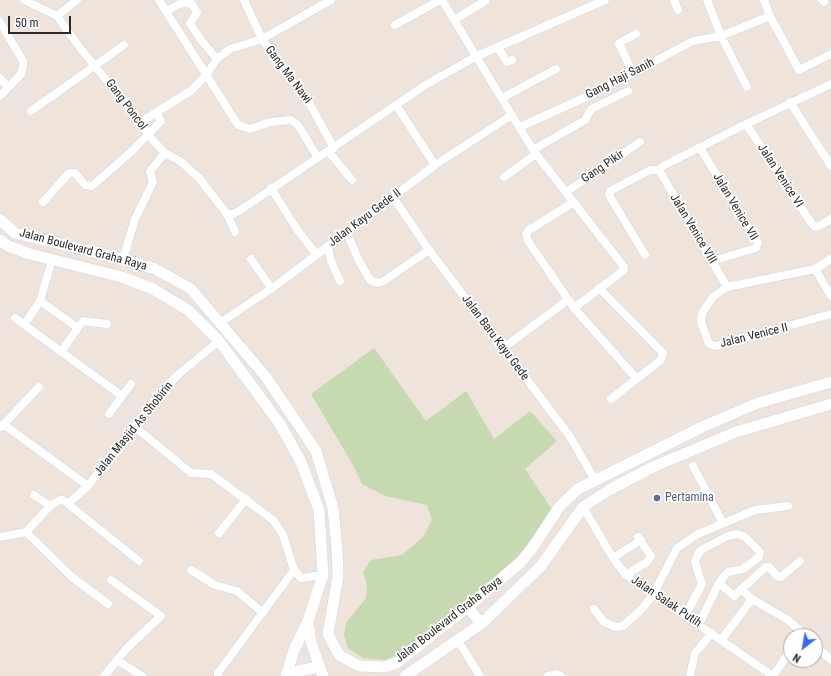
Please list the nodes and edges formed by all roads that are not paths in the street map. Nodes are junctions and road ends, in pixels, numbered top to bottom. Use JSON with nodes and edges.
{"nodes":[{"id":1,"x":24,"y":0,"type":"edge"},
{"id":2,"x":78,"y":0,"type":"edge"},
{"id":3,"x":160,"y":0,"type":"edge"},
{"id":4,"x":244,"y":0,"type":"edge"},
{"id":5,"x":331,"y":0,"type":"edge"},
{"id":6,"x":441,"y":0,"type":"edge"},
{"id":7,"x":605,"y":0,"type":"edge"},
{"id":8,"x":674,"y":0,"type":"edge"},
{"id":9,"x":707,"y":0,"type":"edge"},
{"id":10,"x":764,"y":0,"type":"edge"},
{"id":11,"x":485,"y":1,"type":"edge"},
{"id":12,"x":678,"y":10,"type":"dead end"},
{"id":13,"x":166,"y":11,"type":"junction"},
{"id":14,"x":57,"y":16,"type":"junction"},
{"id":15,"x":770,"y":16,"type":"junction"},
{"id":16,"x":454,"y":20,"type":"junction"},
{"id":17,"x":0,"y":22,"type":"edge"},
{"id":18,"x":395,"y":25,"type":"dead end"},
{"id":19,"x":636,"y":34,"type":"dead end"},
{"id":20,"x":722,"y":36,"type":"junction"},
{"id":21,"x":262,"y":39,"type":"junction"},
{"id":22,"x":124,"y":45,"type":"dead end"},
{"id":23,"x":498,"y":48,"type":"junction"},
{"id":24,"x":831,"y":54,"type":"edge"},
{"id":25,"x":478,"y":56,"type":"junction"},
{"id":26,"x":217,"y":59,"type":"junction"},
{"id":27,"x":512,"y":60,"type":"dead end"},
{"id":28,"x":96,"y":66,"type":"junction"},
{"id":29,"x":556,"y":69,"type":"dead end"},
{"id":30,"x":632,"y":72,"type":"junction"},
{"id":31,"x":206,"y":75,"type":"junction"},
{"id":32,"x":0,"y":78,"type":"edge"},
{"id":33,"x":831,"y":84,"type":"edge"},
{"id":34,"x":8,"y":87,"type":"junction"},
{"id":35,"x":748,"y":87,"type":"dead end"},
{"id":36,"x":628,"y":91,"type":"dead end"},
{"id":37,"x":0,"y":96,"type":"edge"},
{"id":38,"x":502,"y":98,"type":"junction"},
{"id":39,"x":790,"y":102,"type":"junction"},
{"id":40,"x":396,"y":105,"type":"junction"},
{"id":41,"x":31,"y":111,"type":"dead end"},
{"id":42,"x":157,"y":113,"type":"junction"},
{"id":43,"x":512,"y":115,"type":"junction"},
{"id":44,"x":141,"y":122,"type":"junction"},
{"id":45,"x":746,"y":124,"type":"junction"},
{"id":46,"x":520,"y":128,"type":"junction"},
{"id":47,"x":148,"y":135,"type":"junction"},
{"id":48,"x":640,"y":142,"type":"dead end"},
{"id":49,"x":700,"y":148,"type":"junction"},
{"id":50,"x":332,"y":150,"type":"junction"},
{"id":51,"x":535,"y":152,"type":"junction"},
{"id":52,"x":165,"y":153,"type":"junction"},
{"id":53,"x":318,"y":158,"type":"junction"},
{"id":54,"x":435,"y":164,"type":"junction"},
{"id":55,"x":831,"y":166,"type":"edge"},
{"id":56,"x":659,"y":170,"type":"junction"},
{"id":57,"x":504,"y":177,"type":"dead end"},
{"id":58,"x":352,"y":180,"type":"dead end"},
{"id":59,"x":271,"y":188,"type":"junction"},
{"id":60,"x":566,"y":192,"type":"junction"},
{"id":61,"x":393,"y":197,"type":"junction"},
{"id":62,"x":43,"y":202,"type":"dead end"},
{"id":63,"x":574,"y":202,"type":"junction"},
{"id":64,"x":227,"y":214,"type":"junction"},
{"id":65,"x":831,"y":219,"type":"edge"},
{"id":66,"x":0,"y":220,"type":"edge"},
{"id":67,"x":236,"y":232,"type":"dead end"},
{"id":68,"x":15,"y":233,"type":"junction"},
{"id":69,"x":347,"y":233,"type":"junction"},
{"id":70,"x":4,"y":243,"type":"edge"},
{"id":71,"x":328,"y":246,"type":"junction"},
{"id":72,"x":429,"y":250,"type":"junction"},
{"id":73,"x":316,"y":254,"type":"junction"},
{"id":74,"x":645,"y":255,"type":"dead end"},
{"id":75,"x":123,"y":259,"type":"junction"},
{"id":76,"x":251,"y":259,"type":"dead end"},
{"id":77,"x":831,"y":259,"type":"edge"},
{"id":78,"x":52,"y":260,"type":"junction"},
{"id":79,"x":712,"y":261,"type":"junction"},
{"id":80,"x":815,"y":268,"type":"junction"},
{"id":81,"x":340,"y":280,"type":"dead end"},
{"id":82,"x":727,"y":287,"type":"junction"},
{"id":83,"x":599,"y":288,"type":"junction"},
{"id":84,"x":272,"y":289,"type":"junction"},
{"id":85,"x":831,"y":296,"type":"edge"},
{"id":86,"x":568,"y":300,"type":"junction"},
{"id":87,"x":40,"y":301,"type":"junction"},
{"id":88,"x":574,"y":308,"type":"junction"},
{"id":89,"x":831,"y":314,"type":"edge"},
{"id":90,"x":15,"y":318,"type":"dead end"},
{"id":91,"x":220,"y":323,"type":"junction"},
{"id":92,"x":107,"y":324,"type":"dead end"},
{"id":93,"x":24,"y":325,"type":"junction"},
{"id":94,"x":78,"y":328,"type":"junction"},
{"id":95,"x":219,"y":341,"type":"junction"},
{"id":96,"x":503,"y":348,"type":"junction"},
{"id":97,"x":61,"y":352,"type":"junction"},
{"id":98,"x":636,"y":378,"type":"junction"},
{"id":99,"x":831,"y":382,"type":"edge"},
{"id":100,"x":131,"y":384,"type":"dead end"},
{"id":101,"x":39,"y":387,"type":"dead end"},
{"id":102,"x":122,"y":396,"type":"junction"},
{"id":103,"x":611,"y":399,"type":"dead end"},
{"id":104,"x":831,"y":404,"type":"edge"},
{"id":105,"x":109,"y":414,"type":"dead end"},
{"id":106,"x":1,"y":426,"type":"edge"},
{"id":107,"x":134,"y":426,"type":"junction"},
{"id":108,"x":693,"y":466,"type":"dead end"},
{"id":109,"x":595,"y":480,"type":"junction"},
{"id":110,"x":88,"y":486,"type":"junction"},
{"id":111,"x":34,"y":494,"type":"dead end"},
{"id":112,"x":246,"y":499,"type":"junction"},
{"id":113,"x":69,"y":503,"type":"junction"},
{"id":114,"x":50,"y":506,"type":"junction"},
{"id":115,"x":583,"y":506,"type":"junction"},
{"id":116,"x":788,"y":506,"type":"dead end"},
{"id":117,"x":723,"y":523,"type":"junction"},
{"id":118,"x":26,"y":532,"type":"junction"},
{"id":119,"x":220,"y":533,"type":"dead end"},
{"id":120,"x":0,"y":538,"type":"edge"},
{"id":121,"x":613,"y":558,"type":"junction"},
{"id":122,"x":139,"y":561,"type":"dead end"},
{"id":123,"x":800,"y":561,"type":"dead end"},
{"id":124,"x":191,"y":570,"type":"dead end"},
{"id":125,"x":294,"y":570,"type":"junction"},
{"id":126,"x":323,"y":571,"type":"junction"},
{"id":127,"x":338,"y":571,"type":"junction"},
{"id":128,"x":626,"y":575,"type":"junction"},
{"id":129,"x":111,"y":580,"type":"dead end"},
{"id":130,"x":719,"y":583,"type":"junction"},
{"id":131,"x":741,"y":589,"type":"junction"},
{"id":132,"x":653,"y":595,"type":"junction"},
{"id":133,"x":752,"y":599,"type":"junction"},
{"id":134,"x":108,"y":604,"type":"dead end"},
{"id":135,"x":468,"y":607,"type":"junction"},
{"id":136,"x":594,"y":609,"type":"dead end"},
{"id":137,"x":263,"y":613,"type":"junction"},
{"id":138,"x":685,"y":616,"type":"junction"},
{"id":139,"x":308,"y":621,"type":"junction"},
{"id":140,"x":481,"y":624,"type":"junction"},
{"id":141,"x":699,"y":624,"type":"junction"},
{"id":142,"x":796,"y":628,"type":"edge"},
{"id":143,"x":712,"y":633,"type":"junction"},
{"id":144,"x":722,"y":639,"type":"junction"},
{"id":145,"x":458,"y":641,"type":"junction"},
{"id":146,"x":823,"y":652,"type":"edge"},
{"id":147,"x":117,"y":660,"type":"junction"},
{"id":148,"x":831,"y":660,"type":"edge"},
{"id":149,"x":783,"y":662,"type":"edge"},
{"id":150,"x":321,"y":672,"type":"edge"},
{"id":151,"x":104,"y":676,"type":"edge"},
{"id":152,"x":142,"y":676,"type":"edge"},
{"id":153,"x":218,"y":676,"type":"edge"},
{"id":154,"x":288,"y":676,"type":"edge"},
{"id":155,"x":405,"y":676,"type":"edge"},
{"id":156,"x":480,"y":676,"type":"edge"},
{"id":157,"x":548,"y":676,"type":"edge"},
{"id":158,"x":561,"y":676,"type":"edge"},
{"id":159,"x":690,"y":676,"type":"edge"},
{"id":160,"x":773,"y":676,"type":"edge"}],
"edges":[{"from":1,"to":14,"type":"street","name":"Gang Poncol"},
{"from":2,"to":14,"type":"street"},
{"from":3,"to":13,"type":"street"},
{"from":4,"to":21,"type":"street","name":"Gang Ma Nawi"},
{"from":5,"to":21,"type":"street"},
{"from":6,"to":16,"type":"street"},
{"from":6,"to":18,"type":"street"},
{"from":7,"to":23,"type":"street"},
{"from":8,"to":12,"type":"street"},
{"from":9,"to":20,"type":"street"},
{"from":10,"to":15,"type":"street"},
{"from":11,"to":16,"type":"street"},
{"from":13,"to":26,"type":"street"},
{"from":13,"to":31,"type":"street"},
{"from":14,"to":28,"type":"street","name":"Gang Poncol"},
{"from":15,"to":20,"type":"street","name":"Gang Haji Sanih"},
{"from":15,"to":24,"type":"street"},
{"from":16,"to":25,"type":"street"},
{"from":17,"to":34,"type":"street"},
{"from":19,"to":30,"type":"street"},
{"from":20,"to":30,"type":"street","name":"Gang Haji Sanih"},
{"from":20,"to":35,"type":"street"},
{"from":21,"to":26,"type":"street"},
{"from":21,"to":50,"type":"street","name":"Gang Ma Nawi"},
{"from":22,"to":28,"type":"street"},
{"from":23,"to":25,"type":"street"},
{"from":23,"to":27,"type":"street"},
{"from":25,"to":38,"type":"street"},
{"from":25,"to":40,"type":"street"},
{"from":26,"to":31,"type":"street"},
{"from":28,"to":41,"type":"street"},
{"from":28,"to":44,"type":"street","name":"Gang Poncol"},
{"from":29,"to":38,"type":"street"},
{"from":30,"to":46,"type":"street","name":"Gang Haji Sanih"},
{"from":31,"to":42,"type":"street"},
{"from":31,"to":53,"type":"street"},
{"from":32,"to":34,"type":"street"},
{"from":33,"to":39,"type":"street"},
{"from":34,"to":37,"type":"street"},
{"from":36,"to":51,"type":"street"},
{"from":38,"to":43,"type":"street"},
{"from":39,"to":45,"type":"street"},
{"from":39,"to":55,"type":"street"},
{"from":40,"to":50,"type":"street"},
{"from":40,"to":54,"type":"street"},
{"from":42,"to":44,"type":"street"},
{"from":42,"to":47,"type":"street"},
{"from":43,"to":46,"type":"street"},
{"from":43,"to":54,"type":"street","name":"Jalan Kayu Gede II"},
{"from":44,"to":47,"type":"street","name":"Gang Poncol"},
{"from":45,"to":49,"type":"street"},
{"from":45,"to":65,"type":"street","name":"Jalan Venice VI"},
{"from":46,"to":51,"type":"street"},
{"from":47,"to":52,"type":"street","name":"Gang Poncol"},
{"from":47,"to":62,"type":"street"},
{"from":48,"to":60,"type":"street","name":"Gang Pikir"},
{"from":49,"to":56,"type":"street"},
{"from":49,"to":79,"type":"street","name":"Jalan Venice VII"},
{"from":50,"to":53,"type":"street"},
{"from":50,"to":58,"type":"street","name":"Gang Ma Nawi"},
{"from":51,"to":57,"type":"street"},
{"from":51,"to":60,"type":"street"},
{"from":52,"to":64,"type":"street","name":"Gang Poncol"},
{"from":52,"to":75,"type":"street"},
{"from":53,"to":59,"type":"street"},
{"from":54,"to":61,"type":"street","name":"Jalan Kayu Gede II"},
{"from":56,"to":74,"type":"street"},
{"from":56,"to":79,"type":"street","name":"Jalan Venice VIII"},
{"from":59,"to":64,"type":"street"},
{"from":59,"to":73,"type":"street"},
{"from":60,"to":63,"type":"street"},
{"from":61,"to":69,"type":"street","name":"Jalan Kayu Gede II"},
{"from":61,"to":72,"type":"street","name":"Jalan Baru Kayu Gede"},
{"from":63,"to":83,"type":"street"},
{"from":63,"to":86,"type":"street"},
{"from":64,"to":67,"type":"street","name":"Gang Poncol"},
{"from":66,"to":68,"type":"main road","name":"Jalan Boulevard Graha Raya"},
{"from":68,"to":70,"type":"main road"},
{"from":68,"to":75,"type":"main road","name":"Jalan Boulevard Graha Raya"},
{"from":69,"to":71,"type":"street","name":"Jalan Kayu Gede II"},
{"from":69,"to":72,"type":"street"},
{"from":70,"to":78,"type":"main road","name":"Jalan Boulevard Graha Raya"},
{"from":71,"to":73,"type":"street","name":"Jalan Kayu Gede II"},
{"from":71,"to":81,"type":"street"},
{"from":72,"to":96,"type":"street","name":"Jalan Baru Kayu Gede"},
{"from":73,"to":84,"type":"street","name":"Jalan Kayu Gede II"},
{"from":75,"to":91,"type":"main road","name":"Jalan Boulevard Graha Raya"},
{"from":76,"to":84,"type":"street"},
{"from":77,"to":80,"type":"street","name":"Jalan Venice II"},
{"from":78,"to":87,"type":"street"},
{"from":78,"to":95,"type":"main road","name":"Jalan Boulevard Graha Raya"},
{"from":79,"to":82,"type":"street","name":"Jalan Venice VIII"},
{"from":80,"to":82,"type":"street","name":"Jalan Venice II"},
{"from":80,"to":85,"type":"street"},
{"from":82,"to":89,"type":"street","name":"Jalan Venice II"},
{"from":83,"to":88,"type":"street"},
{"from":83,"to":98,"type":"street"},
{"from":84,"to":91,"type":"street","name":"Jalan Kayu Gede II"},
{"from":86,"to":88,"type":"street"},
{"from":86,"to":96,"type":"street"},
{"from":87,"to":93,"type":"street"},
{"from":87,"to":94,"type":"street"},
{"from":88,"to":98,"type":"street"},
{"from":90,"to":93,"type":"street"},
{"from":91,"to":127,"type":"main road","name":"Jalan Boulevard Graha Raya"},
{"from":92,"to":94,"type":"street"},
{"from":93,"to":97,"type":"street"},
{"from":94,"to":97,"type":"street"},
{"from":95,"to":107,"type":"street","name":"Jalan Masjid As Shobirin"},
{"from":95,"to":126,"type":"main road","name":"Jalan Boulevard Graha Raya"},
{"from":96,"to":109,"type":"street","name":"Jalan Baru Kayu Gede"},
{"from":97,"to":102,"type":"street"},
{"from":98,"to":103,"type":"street"},
{"from":99,"to":109,"type":"main road","name":"Jalan Boulevard Graha Raya"},
{"from":100,"to":102,"type":"street"},
{"from":101,"to":106,"type":"street"},
{"from":102,"to":105,"type":"street"},
{"from":104,"to":115,"type":"main road","name":"Jalan Boulevard Graha Raya"},
{"from":106,"to":110,"type":"street"},
{"from":107,"to":110,"type":"street","name":"Jalan Masjid As Shobirin"},
{"from":107,"to":112,"type":"street"},
{"from":108,"to":117,"type":"street"},
{"from":109,"to":135,"type":"main road","name":"Jalan Boulevard Graha Raya"},
{"from":110,"to":113,"type":"street","name":"Jalan Masjid As Shobirin"},
{"from":111,"to":114,"type":"street"},
{"from":112,"to":119,"type":"street"},
{"from":112,"to":125,"type":"street"},
{"from":113,"to":114,"type":"street"},
{"from":113,"to":122,"type":"street"},
{"from":114,"to":118,"type":"street"},
{"from":115,"to":121,"type":"street","name":"Jalan Salak Putih"},
{"from":115,"to":140,"type":"main road","name":"Jalan Boulevard Graha Raya"},
{"from":116,"to":117,"type":"street"},
{"from":117,"to":132,"type":"street"},
{"from":118,"to":120,"type":"street"},
{"from":118,"to":134,"type":"street"},
{"from":121,"to":128,"type":"street","name":"Jalan Salak Putih"},
{"from":121,"to":128,"type":"street"},
{"from":123,"to":131,"type":"street"},
{"from":124,"to":137,"type":"street"},
{"from":125,"to":126,"type":"street"},
{"from":125,"to":137,"type":"street"},
{"from":126,"to":127,"type":"main road"},
{"from":126,"to":139,"type":"main road","name":"Jalan Boulevard Graha Raya"},
{"from":127,"to":135,"type":"main road","name":"Jalan Boulevard Graha Raya"},
{"from":128,"to":132,"type":"street","name":"Jalan Salak Putih"},
{"from":129,"to":147,"type":"street"},
{"from":130,"to":131,"type":"street"},
{"from":130,"to":138,"type":"street"},
{"from":130,"to":141,"type":"street"},
{"from":131,"to":133,"type":"street"},
{"from":132,"to":136,"type":"street"},
{"from":132,"to":138,"type":"street","name":"Jalan Salak Putih"},
{"from":133,"to":142,"type":"street"},
{"from":133,"to":144,"type":"street"},
{"from":135,"to":140,"type":"main road"},
{"from":137,"to":153,"type":"street"},
{"from":138,"to":141,"type":"street","name":"Jalan Salak Putih"},
{"from":139,"to":150,"type":"main road","name":"Jalan Boulevard Graha Raya"},
{"from":139,"to":154,"type":"main road"},
{"from":140,"to":145,"type":"main road","name":"Jalan Boulevard Graha Raya"},
{"from":141,"to":143,"type":"street","name":"Jalan Salak Putih"},
{"from":143,"to":144,"type":"street","name":"Jalan Salak Putih"},
{"from":143,"to":159,"type":"street"},
{"from":144,"to":160,"type":"street","name":"Jalan Salak Putih"},
{"from":145,"to":155,"type":"main road","name":"Jalan Boulevard Graha Raya"},
{"from":145,"to":156,"type":"street"},
{"from":146,"to":148,"type":"street"},
{"from":147,"to":151,"type":"street"},
{"from":147,"to":152,"type":"street"},
{"from":149,"to":160,"type":"street"},
{"from":150,"to":154,"type":"main road"},
{"from":157,"to":158,"type":"street"}]}
